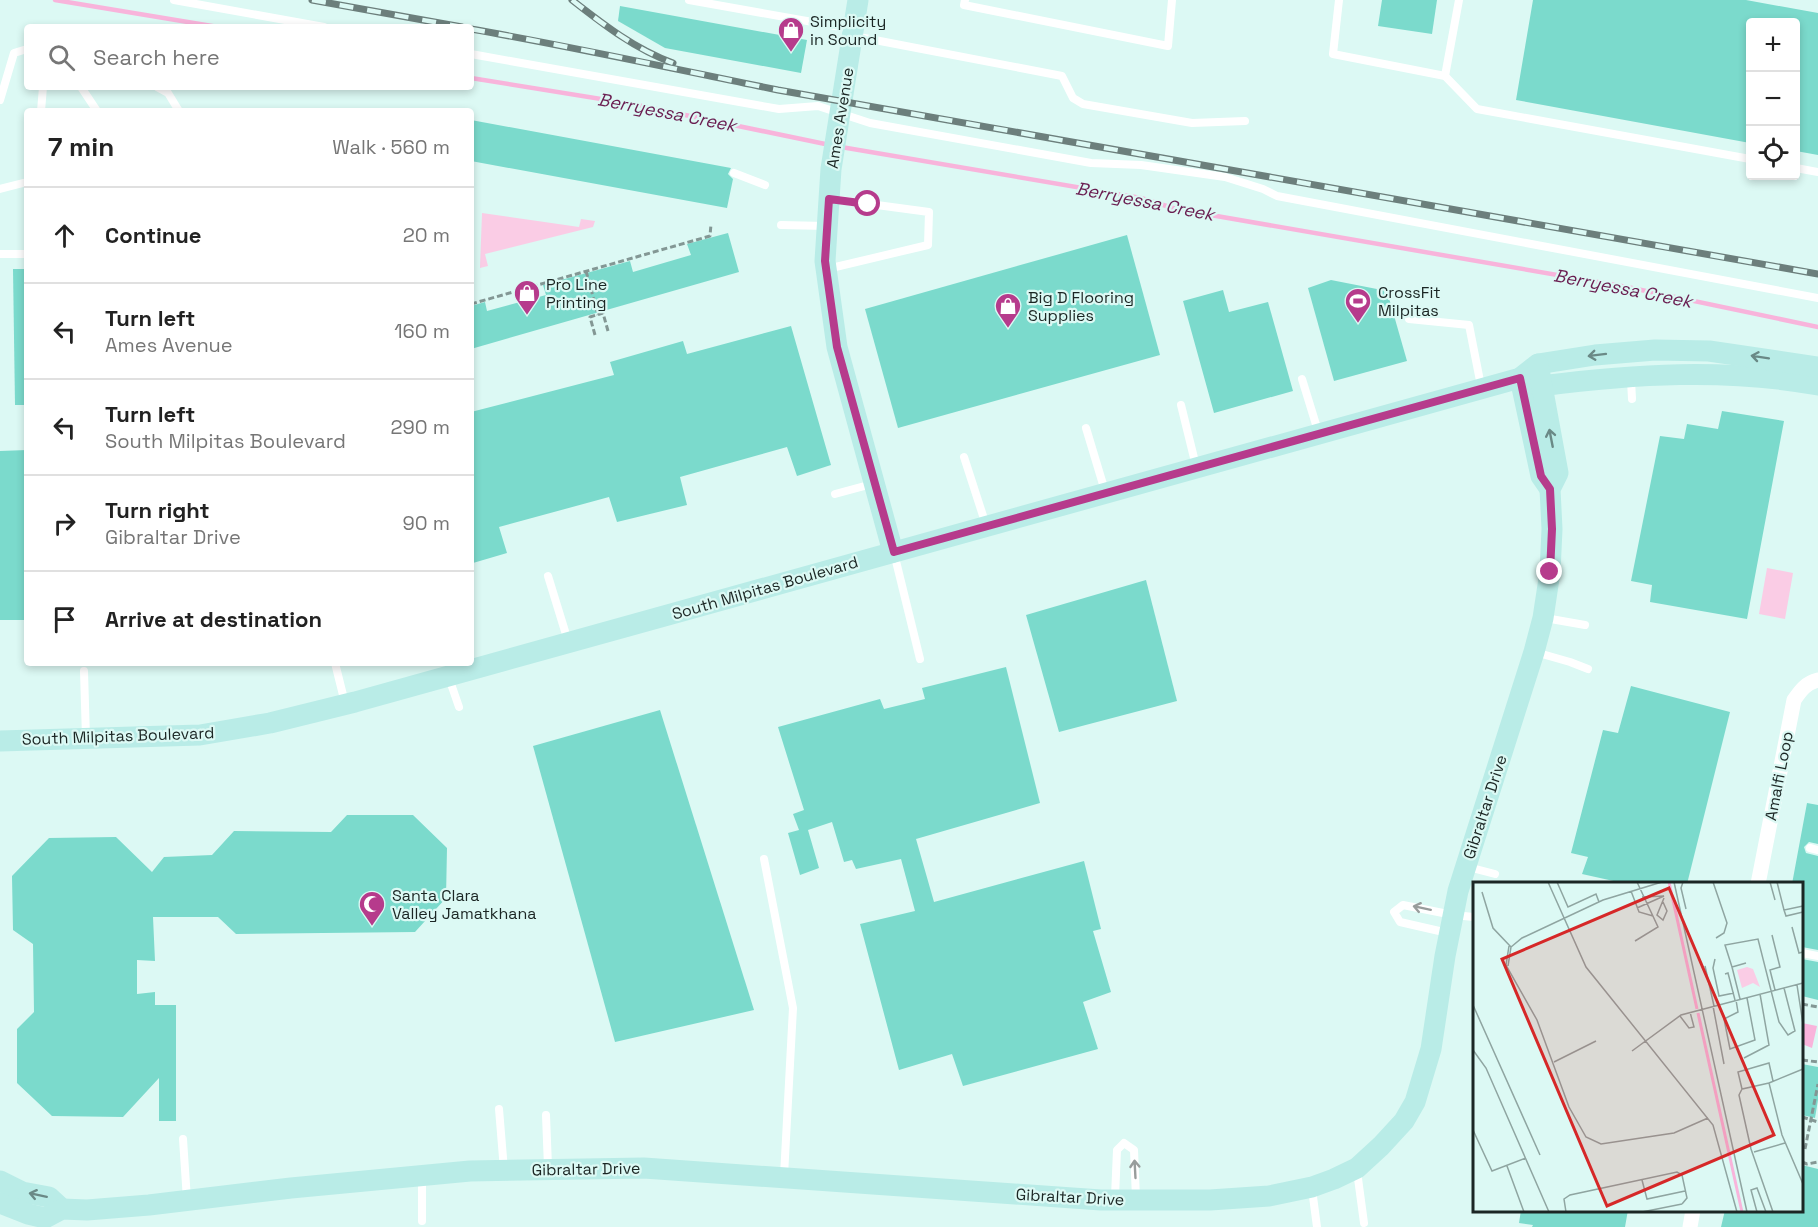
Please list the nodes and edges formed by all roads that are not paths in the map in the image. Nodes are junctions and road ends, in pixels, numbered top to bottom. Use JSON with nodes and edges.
{"nodes":[{"id":1,"x":174,"y":0,"type":"edge"},
{"id":2,"x":689,"y":0,"type":"edge"},
{"id":3,"x":858,"y":0,"type":"edge"},
{"id":4,"x":965,"y":0,"type":"edge"},
{"id":5,"x":1172,"y":0,"type":"edge"},
{"id":6,"x":1339,"y":0,"type":"edge"},
{"id":7,"x":1459,"y":0,"type":"edge"},
{"id":8,"x":307,"y":24,"type":"edge"},
{"id":9,"x":853,"y":32,"type":"junction"},
{"id":10,"x":24,"y":49,"type":"edge"},
{"id":11,"x":474,"y":55,"type":"edge"},
{"id":12,"x":1445,"y":76,"type":"junction"},
{"id":13,"x":43,"y":90,"type":"edge"},
{"id":14,"x":83,"y":90,"type":"edge"},
{"id":15,"x":162,"y":90,"type":"edge"},
{"id":16,"x":0,"y":100,"type":"edge"},
{"id":17,"x":41,"y":108,"type":"edge"},
{"id":18,"x":95,"y":108,"type":"edge"},
{"id":19,"x":177,"y":108,"type":"edge"},
{"id":20,"x":839,"y":116,"type":"junction"},
{"id":21,"x":1245,"y":121,"type":"dead end"},
{"id":22,"x":1746,"y":158,"type":"edge"},
{"id":23,"x":1800,"y":169,"type":"edge"},
{"id":24,"x":1818,"y":172,"type":"edge"},
{"id":25,"x":734,"y":173,"type":"dead end"},
{"id":26,"x":24,"y":183,"type":"edge"},
{"id":27,"x":765,"y":186,"type":"dead end"},
{"id":28,"x":0,"y":189,"type":"edge"},
{"id":29,"x":829,"y":199,"type":"junction"},
{"id":30,"x":782,"y":225,"type":"dead end"},
{"id":31,"x":827,"y":226,"type":"junction"},
{"id":32,"x":0,"y":254,"type":"edge"},
{"id":33,"x":24,"y":254,"type":"edge"},
{"id":34,"x":826,"y":270,"type":"junction"},
{"id":35,"x":1818,"y":298,"type":"edge"},
{"id":36,"x":1409,"y":319,"type":"dead end"},
{"id":37,"x":1538,"y":364,"type":"junction"},
{"id":38,"x":1818,"y":367,"type":"edge"},
{"id":39,"x":1630,"y":376,"type":"junction"},
{"id":40,"x":1520,"y":378,"type":"junction"},
{"id":41,"x":1302,"y":379,"type":"dead end"},
{"id":42,"x":1818,"y":385,"type":"edge"},
{"id":43,"x":1541,"y":386,"type":"junction"},
{"id":44,"x":1482,"y":388,"type":"junction"},
{"id":45,"x":1632,"y":399,"type":"dead end"},
{"id":46,"x":1180,"y":405,"type":"dead end"},
{"id":47,"x":1086,"y":428,"type":"dead end"},
{"id":48,"x":1319,"y":433,"type":"junction"},
{"id":49,"x":964,"y":457,"type":"dead end"},
{"id":50,"x":1196,"y":467,"type":"junction"},
{"id":51,"x":874,"y":483,"type":"junction"},
{"id":52,"x":1550,"y":489,"type":"junction"},
{"id":53,"x":1105,"y":493,"type":"junction"},
{"id":54,"x":836,"y":494,"type":"dead end"},
{"id":55,"x":987,"y":526,"type":"junction"},
{"id":56,"x":894,"y":552,"type":"junction"},
{"id":57,"x":548,"y":576,"type":"dead end"},
{"id":58,"x":1543,"y":618,"type":"junction"},
{"id":59,"x":1585,"y":625,"type":"dead end"},
{"id":60,"x":568,"y":642,"type":"junction"},
{"id":61,"x":1534,"y":652,"type":"junction"},
{"id":62,"x":921,"y":659,"type":"dead end"},
{"id":63,"x":336,"y":666,"type":"edge"},
{"id":64,"x":1588,"y":669,"type":"dead end"},
{"id":65,"x":84,"y":671,"type":"dead end"},
{"id":66,"x":449,"y":676,"type":"junction"},
{"id":67,"x":1818,"y":680,"type":"edge"},
{"id":68,"x":346,"y":705,"type":"junction"},
{"id":69,"x":459,"y":707,"type":"dead end"},
{"id":70,"x":86,"y":739,"type":"junction"},
{"id":71,"x":0,"y":741,"type":"edge"},
{"id":72,"x":764,"y":858,"type":"dead end"},
{"id":73,"x":1466,"y":867,"type":"junction"},
{"id":74,"x":1495,"y":874,"type":"dead end"},
{"id":75,"x":1758,"y":882,"type":"edge"},
{"id":76,"x":1473,"y":917,"type":"edge"},
{"id":77,"x":1451,"y":924,"type":"junction"},
{"id":78,"x":1803,"y":953,"type":"edge"},
{"id":79,"x":1818,"y":956,"type":"edge"},
{"id":80,"x":499,"y":1109,"type":"dead end"},
{"id":81,"x":546,"y":1115,"type":"dead end"},
{"id":82,"x":183,"y":1139,"type":"dead end"},
{"id":83,"x":1357,"y":1168,"type":"junction"},
{"id":84,"x":504,"y":1170,"type":"junction"},
{"id":85,"x":548,"y":1170,"type":"junction"},
{"id":86,"x":422,"y":1176,"type":"junction"},
{"id":87,"x":783,"y":1177,"type":"junction"},
{"id":88,"x":0,"y":1181,"type":"edge"},
{"id":89,"x":1312,"y":1187,"type":"junction"},
{"id":90,"x":1115,"y":1200,"type":"junction"},
{"id":91,"x":1136,"y":1200,"type":"junction"},
{"id":92,"x":187,"y":1201,"type":"junction"},
{"id":93,"x":0,"y":1203,"type":"edge"},
{"id":94,"x":62,"y":1209,"type":"junction"},
{"id":95,"x":1693,"y":1212,"type":"edge"},
{"id":96,"x":422,"y":1221,"type":"dead end"},
{"id":97,"x":1364,"y":1223,"type":"dead end"},
{"id":98,"x":1317,"y":1227,"type":"edge"},
{"id":99,"x":1690,"y":1227,"type":"edge"}],
"edges":[{"from":1,"to":8,"type":"lane"},
{"from":2,"to":9,"type":"lane"},
{"from":3,"to":9,"type":"street","name":"Ames Avenue"},
{"from":4,"to":5,"type":"lane"},
{"from":6,"to":12,"type":"lane"},
{"from":7,"to":12,"type":"lane"},
{"from":9,"to":20,"type":"street","name":"Ames Avenue"},
{"from":9,"to":21,"type":"lane"},
{"from":10,"to":16,"type":"lane"},
{"from":11,"to":20,"type":"lane"},
{"from":12,"to":22,"type":"lane"},
{"from":13,"to":17,"type":"lane"},
{"from":14,"to":18,"type":"lane"},
{"from":15,"to":19,"type":"lane"},
{"from":20,"to":29,"type":"street","name":"Ames Avenue"},
{"from":20,"to":35,"type":"lane"},
{"from":23,"to":24,"type":"lane"},
{"from":25,"to":27,"type":"lane"},
{"from":26,"to":28,"type":"lane"},
{"from":29,"to":31,"type":"street","name":"Ames Avenue"},
{"from":29,"to":34,"type":"lane"},
{"from":30,"to":31,"type":"lane"},
{"from":31,"to":34,"type":"street","name":"Ames Avenue"},
{"from":32,"to":33,"type":"lane"},
{"from":34,"to":51,"type":"street","name":"Ames Avenue"},
{"from":36,"to":44,"type":"lane"},
{"from":38,"to":37,"type":"street","one_way":true},
{"from":37,"to":40,"type":"street","name":"South Milpitas Boulevard"},
{"from":37,"to":43,"type":"street","name":"Gibraltar Drive"},
{"from":39,"to":42,"type":"street"},
{"from":39,"to":43,"type":"street"},
{"from":39,"to":45,"type":"lane"},
{"from":40,"to":43,"type":"street"},
{"from":40,"to":44,"type":"street","name":"South Milpitas Boulevard"},
{"from":40,"to":52,"type":"street","name":"Gibraltar Drive"},
{"from":41,"to":48,"type":"lane"},
{"from":52,"to":43,"type":"street","name":"Gibraltar Drive","one_way":true},
{"from":44,"to":48,"type":"street","name":"South Milpitas Boulevard"},
{"from":46,"to":50,"type":"lane"},
{"from":47,"to":53,"type":"lane"},
{"from":48,"to":50,"type":"street","name":"South Milpitas Boulevard"},
{"from":49,"to":55,"type":"lane"},
{"from":50,"to":53,"type":"street","name":"South Milpitas Boulevard"},
{"from":51,"to":54,"type":"lane"},
{"from":51,"to":56,"type":"street","name":"Ames Avenue"},
{"from":52,"to":58,"type":"street","name":"Gibraltar Drive"},
{"from":53,"to":55,"type":"street","name":"South Milpitas Boulevard"},
{"from":55,"to":56,"type":"street","name":"South Milpitas Boulevard"},
{"from":56,"to":60,"type":"street","name":"South Milpitas Boulevard"},
{"from":56,"to":62,"type":"lane"},
{"from":57,"to":60,"type":"lane"},
{"from":58,"to":59,"type":"lane"},
{"from":58,"to":61,"type":"street","name":"Gibraltar Drive"},
{"from":60,"to":66,"type":"street","name":"South Milpitas Boulevard"},
{"from":61,"to":64,"type":"lane"},
{"from":61,"to":73,"type":"street","name":"Gibraltar Drive"},
{"from":63,"to":68,"type":"lane"},
{"from":65,"to":70,"type":"lane"},
{"from":66,"to":68,"type":"street","name":"South Milpitas Boulevard"},
{"from":66,"to":69,"type":"lane"},
{"from":67,"to":75,"type":"street","name":"Amalfi Loop"},
{"from":68,"to":70,"type":"street","name":"South Milpitas Boulevard"},
{"from":70,"to":71,"type":"street","name":"South Milpitas Boulevard"},
{"from":72,"to":87,"type":"lane"},
{"from":73,"to":74,"type":"lane"},
{"from":73,"to":77,"type":"street","name":"Gibraltar Drive"},
{"from":76,"to":77,"type":"lane"},
{"from":77,"to":77,"type":"lane","one_way":true},
{"from":77,"to":83,"type":"street","name":"Gibraltar Drive"},
{"from":78,"to":79,"type":"lane"},
{"from":80,"to":84,"type":"lane"},
{"from":81,"to":85,"type":"lane"},
{"from":82,"to":92,"type":"lane"},
{"from":83,"to":89,"type":"street","name":"Gibraltar Drive"},
{"from":83,"to":97,"type":"lane"},
{"from":84,"to":85,"type":"street","name":"Gibraltar Drive"},
{"from":84,"to":86,"type":"street","name":"Gibraltar Drive"},
{"from":85,"to":87,"type":"street","name":"Gibraltar Drive"},
{"from":86,"to":92,"type":"street","name":"Gibraltar Drive"},
{"from":86,"to":96,"type":"lane"},
{"from":87,"to":90,"type":"street","name":"Gibraltar Drive"},
{"from":94,"to":88,"type":"street","name":"Gibraltar Drive","one_way":true},
{"from":89,"to":91,"type":"street","name":"Gibraltar Drive"},
{"from":89,"to":98,"type":"lane"},
{"from":90,"to":91,"type":"street","name":"Gibraltar Drive"},
{"from":91,"to":90,"type":"lane","one_way":true},
{"from":92,"to":94,"type":"street","name":"Gibraltar Drive"},
{"from":93,"to":94,"type":"street","name":"Gibraltar Drive"},
{"from":95,"to":99,"type":"street"}]}
